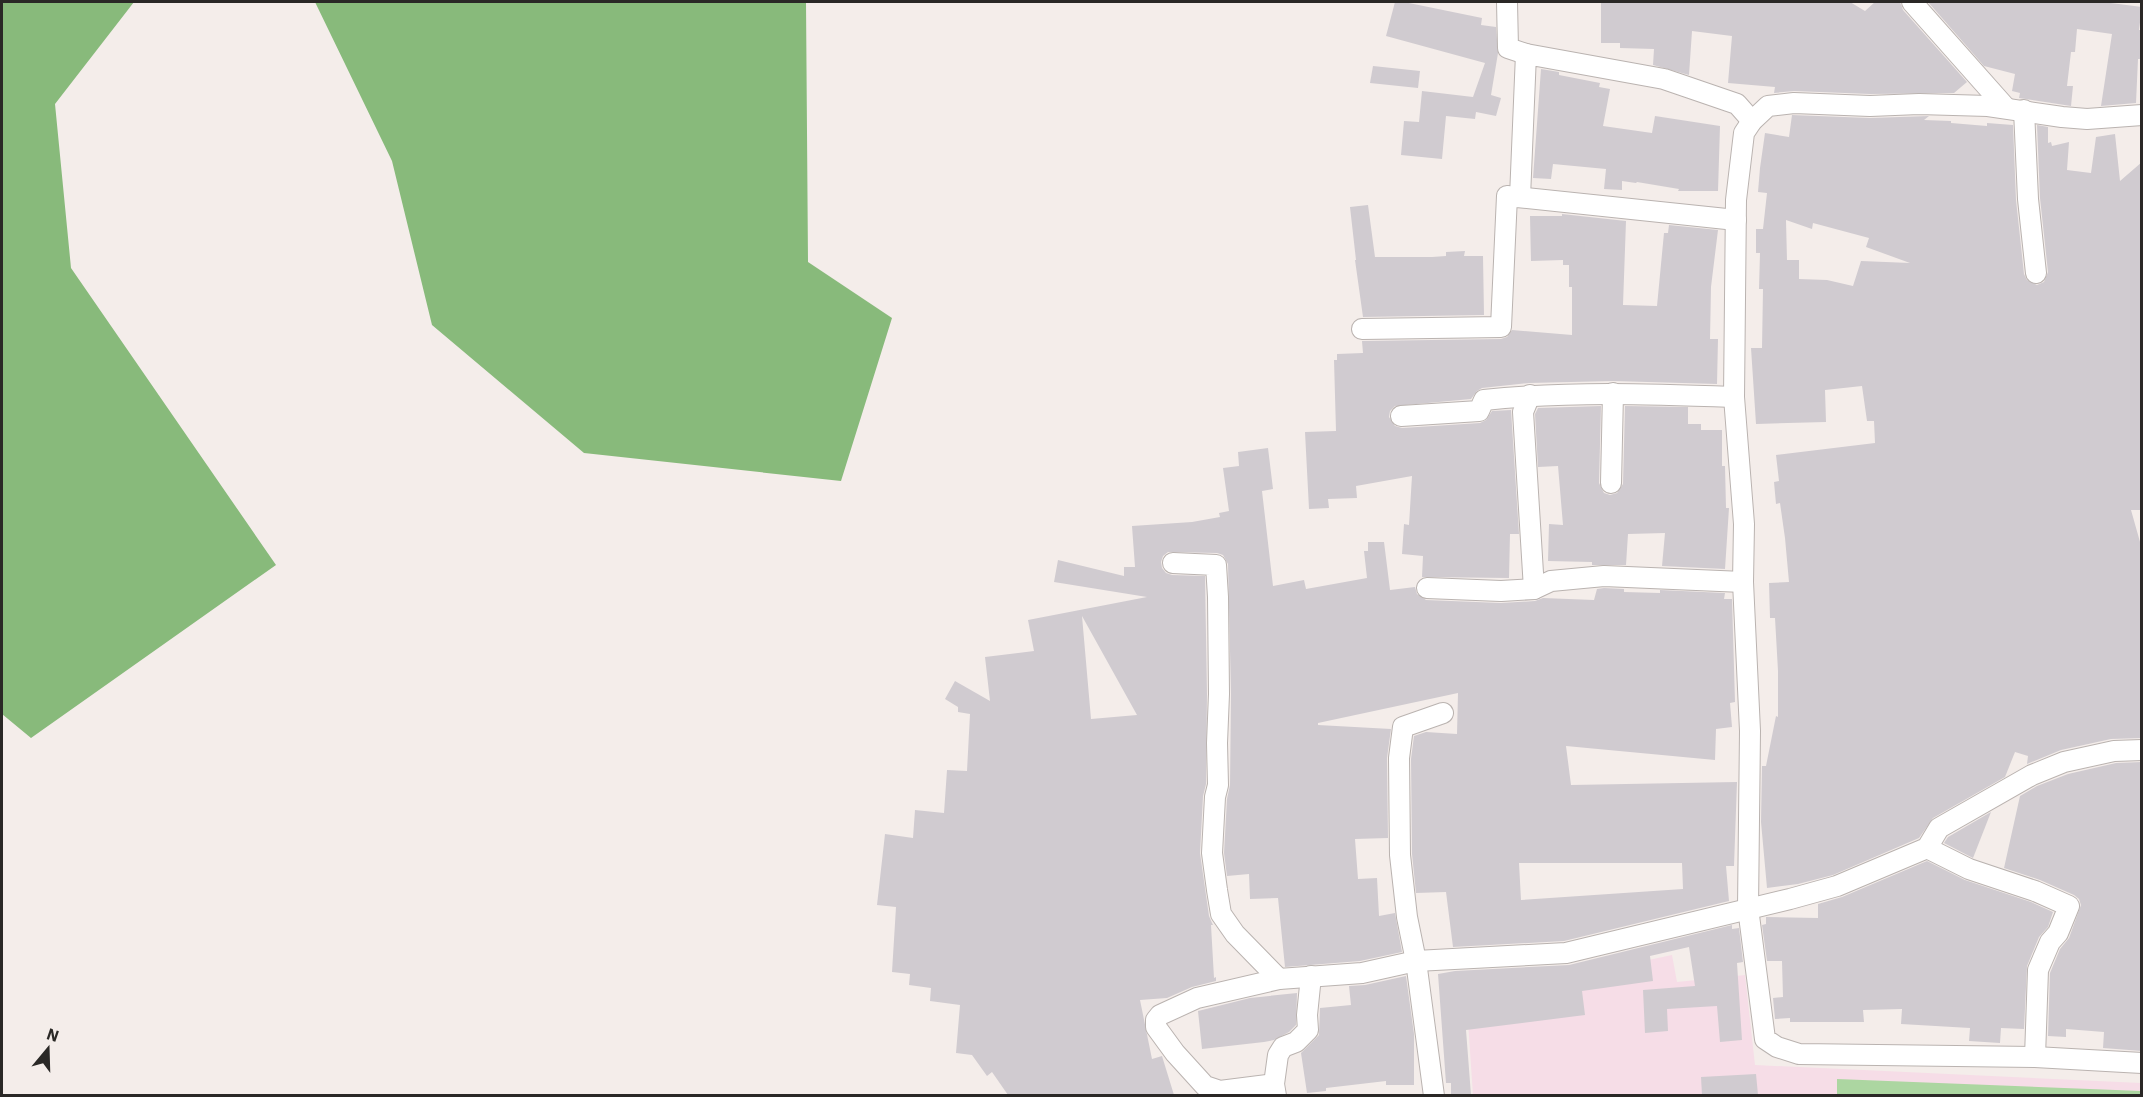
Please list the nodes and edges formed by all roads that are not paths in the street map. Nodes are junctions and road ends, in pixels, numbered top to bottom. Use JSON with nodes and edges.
{"nodes":[{"id":1,"x":1507,"y":2,"type":"edge"},
{"id":2,"x":1912,"y":2,"type":"edge"},
{"id":3,"x":1526,"y":54,"type":"junction"},
{"id":4,"x":2015,"y":109,"type":"junction"},
{"id":5,"x":2142,"y":115,"type":"edge"},
{"id":6,"x":1752,"y":121,"type":"junction"},
{"id":7,"x":1520,"y":197,"type":"junction"},
{"id":8,"x":1736,"y":220,"type":"junction"},
{"id":9,"x":2036,"y":273,"type":"dead end"},
{"id":10,"x":1362,"y":329,"type":"dead end"},
{"id":11,"x":1612,"y":393,"type":"junction"},
{"id":12,"x":1530,"y":395,"type":"junction"},
{"id":13,"x":1734,"y":397,"type":"junction"},
{"id":14,"x":1401,"y":416,"type":"dead end"},
{"id":15,"x":1611,"y":483,"type":"dead end"},
{"id":16,"x":1173,"y":563,"type":"dead end"},
{"id":17,"x":1743,"y":582,"type":"junction"},
{"id":18,"x":1427,"y":588,"type":"dead end"},
{"id":19,"x":1534,"y":589,"type":"junction"},
{"id":20,"x":1443,"y":713,"type":"dead end"},
{"id":21,"x":2142,"y":750,"type":"edge"},
{"id":22,"x":1927,"y":848,"type":"junction"},
{"id":23,"x":1748,"y":908,"type":"junction"},
{"id":24,"x":1416,"y":961,"type":"junction"},
{"id":25,"x":1311,"y":976,"type":"junction"},
{"id":26,"x":1279,"y":979,"type":"junction"},
{"id":27,"x":2035,"y":1057,"type":"junction"},
{"id":28,"x":2142,"y":1063,"type":"edge"},
{"id":29,"x":1275,"y":1090,"type":"edge"},
{"id":30,"x":1434,"y":1095,"type":"edge"}],
"edges":[{"from":1,"to":3,"type":"street"},
{"from":2,"to":4,"type":"street"},
{"from":3,"to":6,"type":"street"},
{"from":3,"to":7,"type":"street"},
{"from":4,"to":5,"type":"street"},
{"from":4,"to":6,"type":"street"},
{"from":4,"to":9,"type":"street"},
{"from":6,"to":8,"type":"street"},
{"from":7,"to":8,"type":"street"},
{"from":7,"to":10,"type":"street"},
{"from":8,"to":13,"type":"street"},
{"from":11,"to":12,"type":"street"},
{"from":11,"to":13,"type":"street"},
{"from":11,"to":15,"type":"street"},
{"from":12,"to":14,"type":"street"},
{"from":12,"to":19,"type":"street"},
{"from":13,"to":17,"type":"street"},
{"from":16,"to":26,"type":"street"},
{"from":17,"to":19,"type":"street"},
{"from":17,"to":23,"type":"street"},
{"from":18,"to":19,"type":"street"},
{"from":20,"to":24,"type":"street"},
{"from":21,"to":22,"type":"street"},
{"from":22,"to":23,"type":"street"},
{"from":22,"to":27,"type":"street"},
{"from":23,"to":24,"type":"street"},
{"from":23,"to":27,"type":"street"},
{"from":24,"to":25,"type":"street"},
{"from":24,"to":30,"type":"street"},
{"from":25,"to":26,"type":"street"},
{"from":25,"to":29,"type":"street"},
{"from":26,"to":29,"type":"street"},
{"from":27,"to":28,"type":"street"}]}
